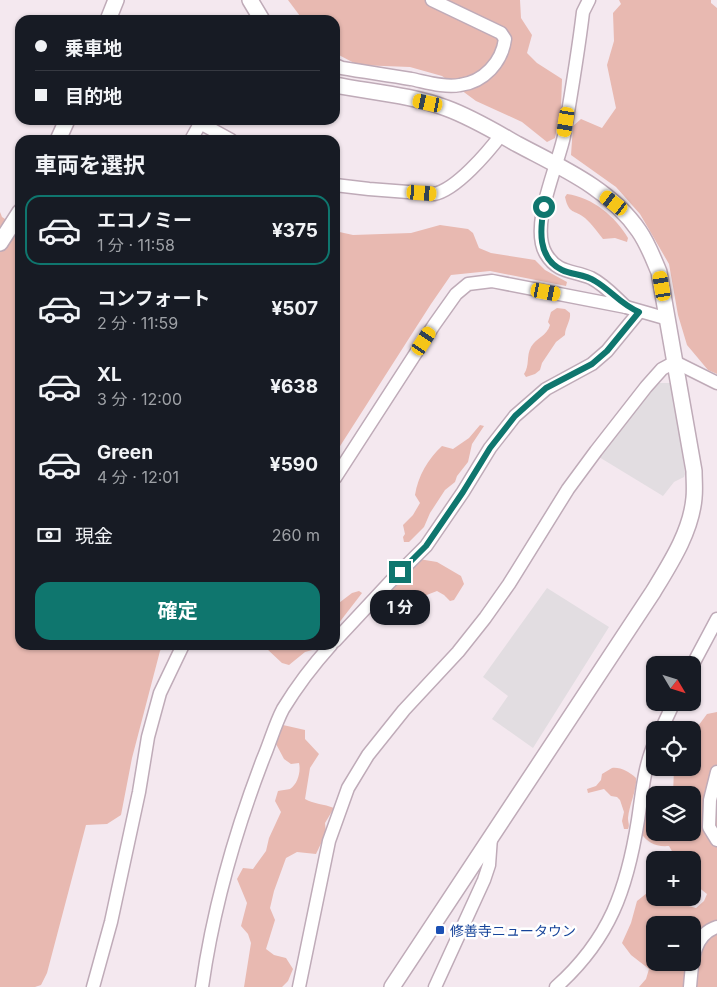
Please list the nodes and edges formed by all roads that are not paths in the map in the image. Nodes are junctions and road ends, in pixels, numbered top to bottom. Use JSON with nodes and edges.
{"nodes":[{"id":1,"x":116,"y":0,"type":"edge"},
{"id":2,"x":250,"y":0,"type":"edge"},
{"id":3,"x":432,"y":0,"type":"edge"},
{"id":4,"x":589,"y":0,"type":"edge"},
{"id":5,"x":110,"y":15,"type":"edge"},
{"id":6,"x":259,"y":15,"type":"edge"},
{"id":7,"x":340,"y":67,"type":"edge"},
{"id":8,"x":340,"y":86,"type":"edge"},
{"id":9,"x":207,"y":125,"type":"edge"},
{"id":10,"x":223,"y":135,"type":"edge"},
{"id":11,"x":501,"y":135,"type":"junction"},
{"id":12,"x":556,"y":164,"type":"junction"},
{"id":13,"x":340,"y":186,"type":"edge"},
{"id":14,"x":15,"y":220,"type":"edge"},
{"id":15,"x":0,"y":243,"type":"edge"},
{"id":16,"x":626,"y":307,"type":"junction"},
{"id":17,"x":639,"y":312,"type":"junction"},
{"id":18,"x":668,"y":319,"type":"junction"},
{"id":19,"x":674,"y":362,"type":"junction"},
{"id":20,"x":717,"y":383,"type":"edge"},
{"id":21,"x":340,"y":470,"type":"edge"},
{"id":22,"x":717,"y":619,"type":"edge"},
{"id":23,"x":340,"y":635,"type":"edge"},
{"id":24,"x":181,"y":650,"type":"edge"},
{"id":25,"x":327,"y":650,"type":"edge"},
{"id":26,"x":697,"y":656,"type":"edge"},
{"id":27,"x":646,"y":770,"type":"edge"},
{"id":28,"x":717,"y":772,"type":"edge"},
{"id":29,"x":491,"y":838,"type":"junction"},
{"id":30,"x":717,"y":840,"type":"edge"},
{"id":31,"x":717,"y":927,"type":"edge"},
{"id":32,"x":93,"y":987,"type":"edge"},
{"id":33,"x":202,"y":987,"type":"edge"},
{"id":34,"x":298,"y":987,"type":"edge"},
{"id":35,"x":392,"y":987,"type":"edge"},
{"id":36,"x":435,"y":987,"type":"edge"},
{"id":37,"x":556,"y":987,"type":"edge"},
{"id":38,"x":690,"y":987,"type":"edge"}],
"edges":[{"from":1,"to":5,"type":"street"},
{"from":2,"to":6,"type":"street"},
{"from":3,"to":7,"type":"street"},
{"from":4,"to":12,"type":"street"},
{"from":8,"to":11,"type":"street"},
{"from":9,"to":10,"type":"street"},
{"from":11,"to":12,"type":"street"},
{"from":11,"to":13,"type":"street"},
{"from":12,"to":16,"type":"street"},
{"from":12,"to":18,"type":"street"},
{"from":14,"to":15,"type":"street"},
{"from":16,"to":17,"type":"street"},
{"from":16,"to":21,"type":"street"},
{"from":17,"to":18,"type":"street"},
{"from":17,"to":23,"type":"street"},
{"from":18,"to":19,"type":"street"},
{"from":19,"to":20,"type":"street"},
{"from":19,"to":29,"type":"street"},
{"from":19,"to":34,"type":"street"},
{"from":22,"to":26,"type":"street"},
{"from":24,"to":32,"type":"street"},
{"from":25,"to":33,"type":"street"},
{"from":27,"to":37,"type":"street"},
{"from":28,"to":30,"type":"street"},
{"from":29,"to":35,"type":"street"},
{"from":29,"to":36,"type":"street"},
{"from":31,"to":38,"type":"street"}]}
